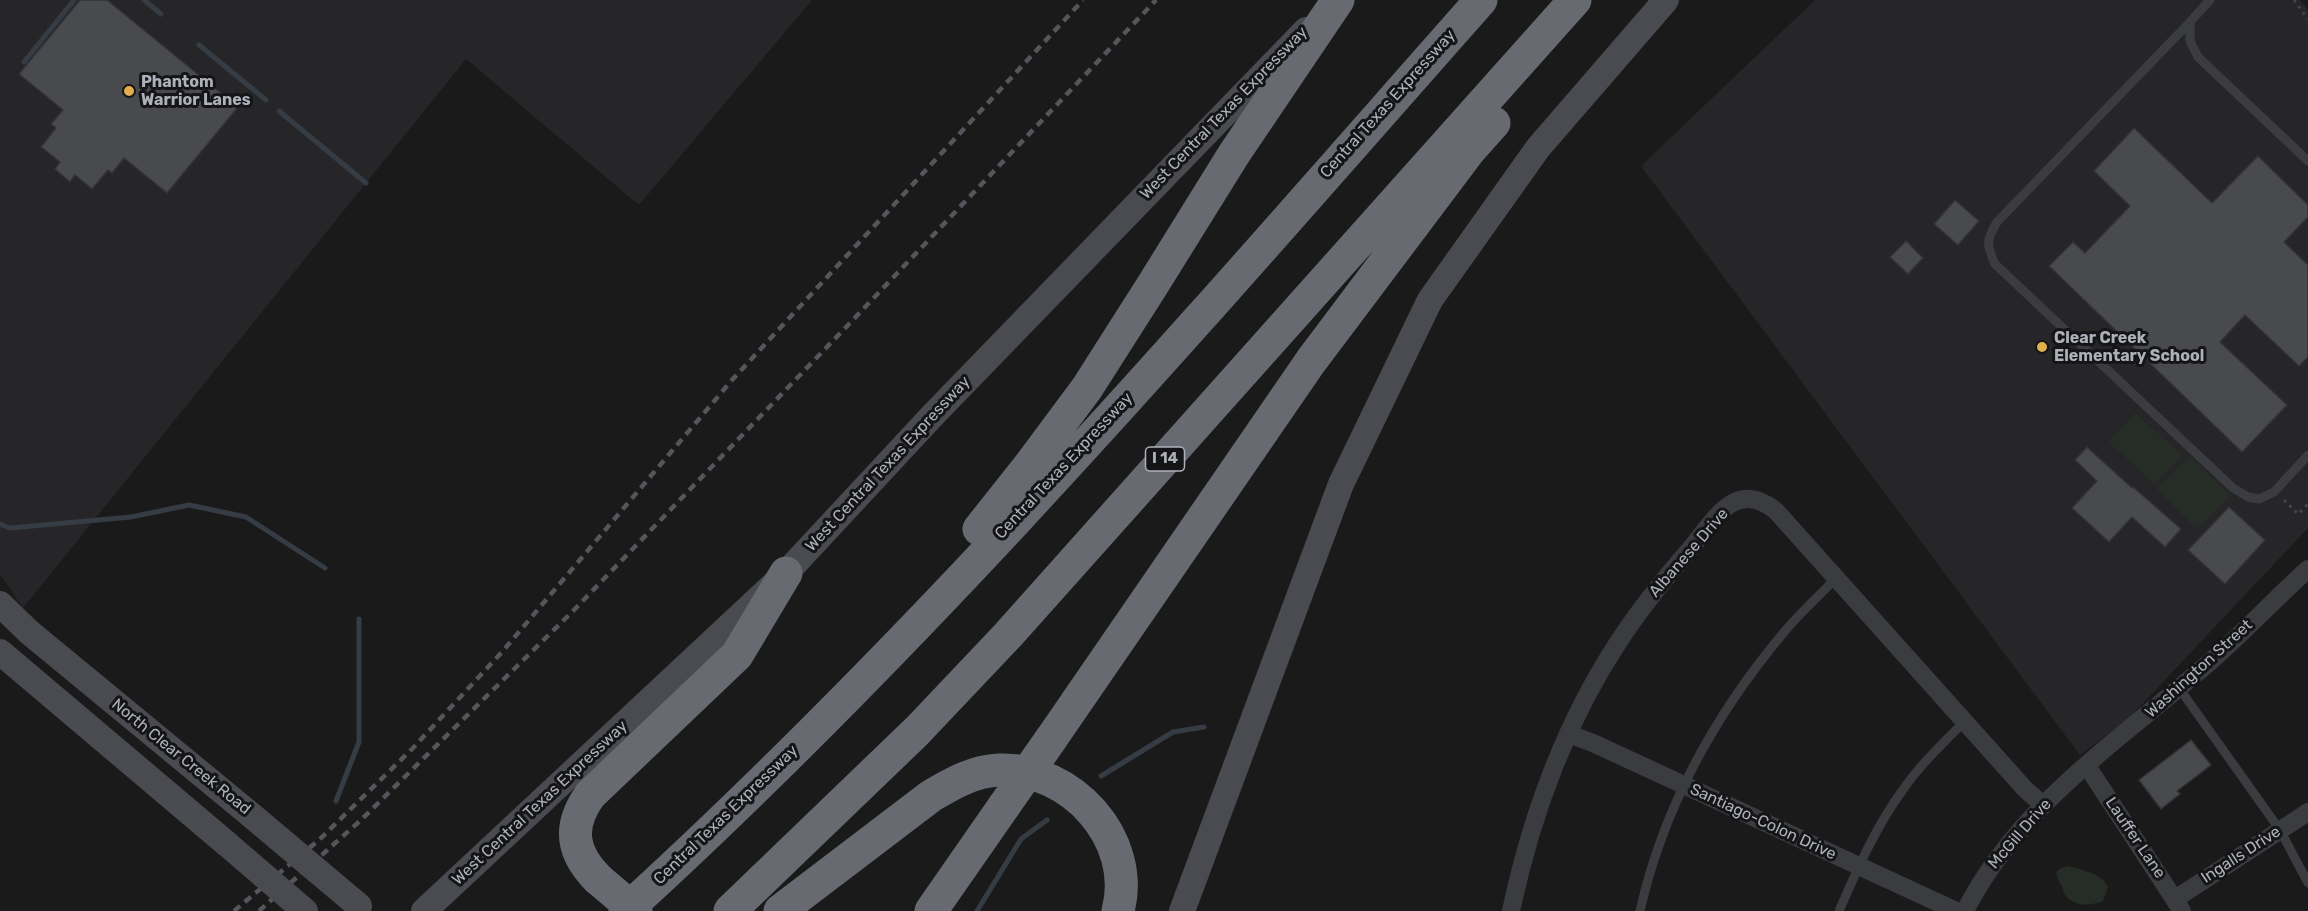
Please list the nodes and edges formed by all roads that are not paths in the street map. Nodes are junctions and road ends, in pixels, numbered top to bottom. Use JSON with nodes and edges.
{"nodes":[{"id":1,"x":1337,"y":0,"type":"edge"},
{"id":2,"x":1481,"y":0,"type":"edge"},
{"id":3,"x":1575,"y":0,"type":"edge"},
{"id":4,"x":1602,"y":0,"type":"edge"},
{"id":5,"x":1666,"y":0,"type":"edge"},
{"id":6,"x":2210,"y":0,"type":"edge"},
{"id":7,"x":2190,"y":22,"type":"junction"},
{"id":8,"x":2308,"y":161,"type":"edge"},
{"id":9,"x":2308,"y":455,"type":"edge"},
{"id":10,"x":2308,"y":569,"type":"edge"},
{"id":11,"x":786,"y":573,"type":"junction"},
{"id":12,"x":1835,"y":579,"type":"junction"},
{"id":13,"x":0,"y":604,"type":"edge"},
{"id":14,"x":0,"y":652,"type":"edge"},
{"id":15,"x":2179,"y":688,"type":"junction"},
{"id":16,"x":1964,"y":722,"type":"junction"},
{"id":17,"x":1569,"y":734,"type":"junction"},
{"id":18,"x":2087,"y":766,"type":"junction"},
{"id":19,"x":765,"y":780,"type":"junction"},
{"id":20,"x":1682,"y":785,"type":"junction"},
{"id":21,"x":2043,"y":805,"type":"junction"},
{"id":22,"x":2308,"y":812,"type":"edge"},
{"id":23,"x":2280,"y":831,"type":"junction"},
{"id":24,"x":1859,"y":866,"type":"junction"},
{"id":25,"x":2308,"y":882,"type":"edge"},
{"id":26,"x":2178,"y":905,"type":"edge"},
{"id":27,"x":360,"y":909,"type":"edge"},
{"id":28,"x":305,"y":911,"type":"edge"},
{"id":29,"x":424,"y":911,"type":"edge"},
{"id":30,"x":625,"y":911,"type":"edge"},
{"id":31,"x":636,"y":911,"type":"edge"},
{"id":32,"x":730,"y":911,"type":"edge"},
{"id":33,"x":780,"y":911,"type":"edge"},
{"id":34,"x":931,"y":911,"type":"edge"},
{"id":35,"x":1118,"y":911,"type":"edge"},
{"id":36,"x":1182,"y":911,"type":"edge"},
{"id":37,"x":1511,"y":911,"type":"edge"},
{"id":38,"x":1640,"y":911,"type":"edge"},
{"id":39,"x":1839,"y":911,"type":"edge"},
{"id":40,"x":1956,"y":911,"type":"edge"},
{"id":41,"x":1965,"y":911,"type":"edge"}],
"edges":[{"from":1,"to":11,"type":"main road","name":"West Central Texas Expressway"},
{"from":1,"to":19,"type":"highway"},
{"from":2,"to":19,"type":"highway","name":"Central Texas Expressway"},
{"from":3,"to":32,"type":"highway","number":"I 14"},
{"from":4,"to":34,"type":"highway","bridge":true},
{"from":5,"to":36,"type":"main road"},
{"from":6,"to":7,"type":"lane"},
{"from":7,"to":8,"type":"lane"},
{"from":7,"to":9,"type":"lane"},
{"from":10,"to":15,"type":"street","name":"Washington Street"},
{"from":11,"to":29,"type":"main road","name":"West Central Texas Expressway"},
{"from":11,"to":31,"type":"highway","bridge":true},
{"from":12,"to":16,"type":"street","name":"Albanese Drive"},
{"from":12,"to":17,"type":"street","name":"Albanese Drive"},
{"from":12,"to":20,"type":"lane"},
{"from":13,"to":27,"type":"main road","name":"North Clear Creek Road","bridge":true},
{"from":14,"to":28,"type":"main road","bridge":true},
{"from":15,"to":18,"type":"street","name":"Washington Street"},
{"from":15,"to":23,"type":"lane"},
{"from":16,"to":21,"type":"street","name":"Albanese Drive"},
{"from":16,"to":24,"type":"lane"},
{"from":17,"to":20,"type":"street","name":"Santiago-Colon Drive"},
{"from":17,"to":37,"type":"street","name":"Albanese Drive"},
{"from":18,"to":21,"type":"street","name":"McGill Drive"},
{"from":18,"to":26,"type":"street","name":"Lauffer Lane"},
{"from":19,"to":30,"type":"highway","name":"Central Texas Expressway"},
{"from":20,"to":24,"type":"street","name":"Santiago-Colon Drive"},
{"from":20,"to":38,"type":"lane"},
{"from":21,"to":41,"type":"street","name":"McGill Drive"},
{"from":22,"to":23,"type":"street","name":"Ingalls Drive"},
{"from":23,"to":25,"type":"lane"},
{"from":23,"to":26,"type":"street","name":"Ingalls Drive"},
{"from":24,"to":39,"type":"lane"},
{"from":24,"to":40,"type":"street","name":"Santiago-Colon Drive"},
{"from":33,"to":35,"type":"highway"}]}
